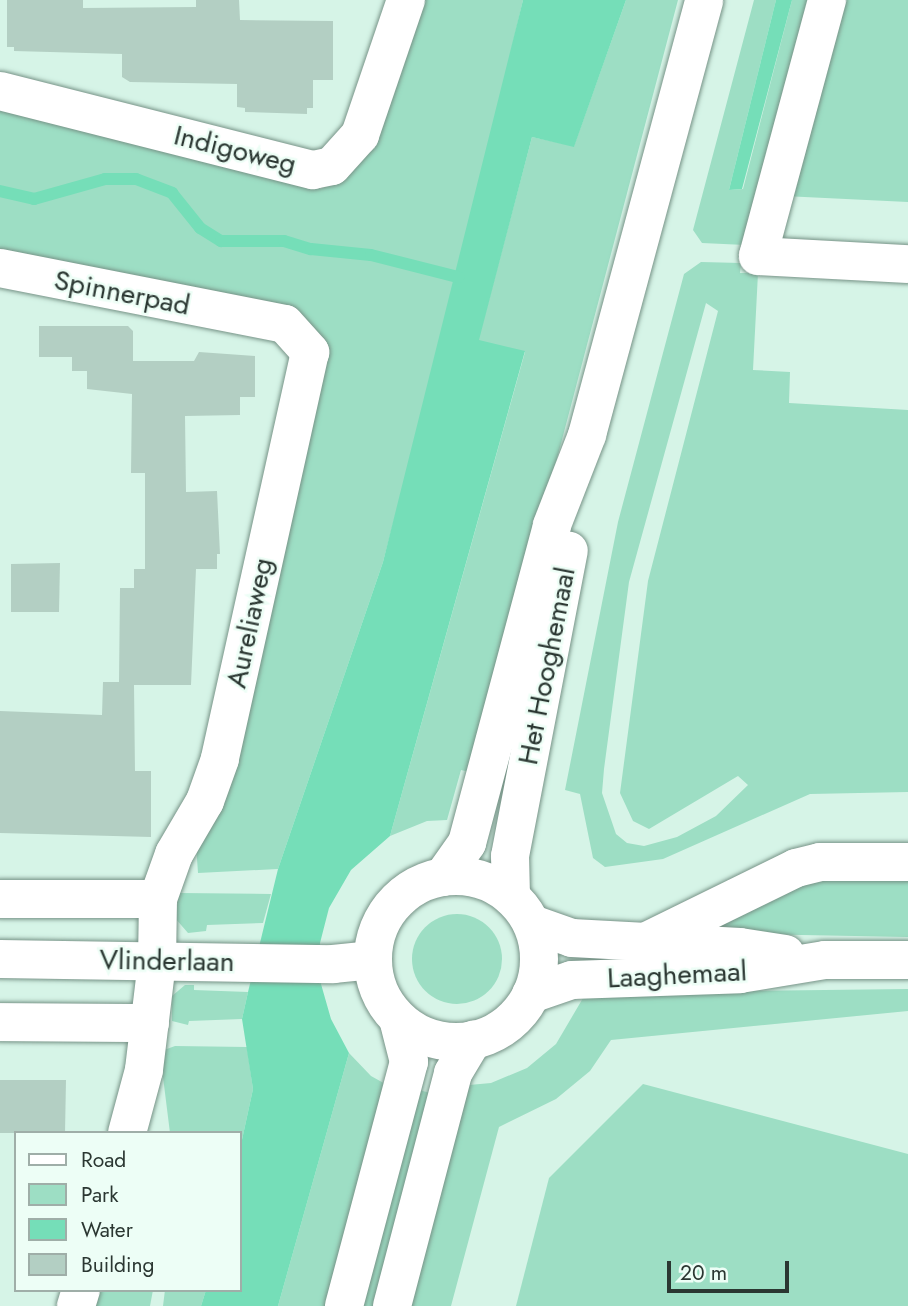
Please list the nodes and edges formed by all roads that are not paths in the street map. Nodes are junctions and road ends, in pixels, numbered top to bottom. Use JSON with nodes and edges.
{"nodes":[{"id":1,"x":406,"y":0,"type":"edge"},
{"id":2,"x":704,"y":0,"type":"edge"},
{"id":3,"x":827,"y":0,"type":"edge"},
{"id":4,"x":0,"y":91,"type":"edge"},
{"id":5,"x":908,"y":264,"type":"edge"},
{"id":6,"x":0,"y":268,"type":"edge"},
{"id":7,"x":244,"y":317,"type":"joint"},
{"id":8,"x":587,"y":435,"type":"junction"},
{"id":9,"x":908,"y":862,"type":"edge"},
{"id":10,"x":443,"y":877,"type":"junction"},
{"id":11,"x":158,"y":899,"type":"junction"},
{"id":12,"x":0,"y":900,"type":"edge"},
{"id":13,"x":522,"y":910,"type":"junction"},
{"id":14,"x":644,"y":942,"type":"junction"},
{"id":15,"x":0,"y":959,"type":"edge"},
{"id":16,"x":373,"y":960,"type":"junction"},
{"id":17,"x":825,"y":960,"type":"junction"},
{"id":18,"x":908,"y":960,"type":"edge"},
{"id":19,"x":174,"y":962,"type":"junction"},
{"id":20,"x":531,"y":994,"type":"junction"},
{"id":21,"x":398,"y":1018,"type":"junction"},
{"id":22,"x":0,"y":1022,"type":"edge"},
{"id":23,"x":150,"y":1023,"type":"junction"},
{"id":24,"x":473,"y":1040,"type":"junction"},
{"id":25,"x":128,"y":1131,"type":"edge"},
{"id":26,"x":344,"y":1306,"type":"edge"},
{"id":27,"x":392,"y":1306,"type":"edge"}],
"edges":[{"from":1,"to":4,"type":"street","name":"Indigoweg"},
{"from":2,"to":8,"type":"street","name":"Het Hooghemaal"},
{"from":3,"to":5,"type":"street"},
{"from":6,"to":7,"type":"street","name":"Spinnerpad"},
{"from":7,"to":11,"type":"street","name":"Aureliaweg"},
{"from":8,"to":10,"type":"street","name":"Het Hooghemaal"},
{"from":8,"to":13,"type":"street","name":"Het Hooghemaal"},
{"from":9,"to":14,"type":"street"},
{"from":10,"to":13,"type":"street"},
{"from":10,"to":16,"type":"street"},
{"from":11,"to":12,"type":"street"},
{"from":11,"to":19,"type":"street","name":"Aureliaweg"},
{"from":13,"to":14,"type":"street","name":"Laaghemaal"},
{"from":13,"to":20,"type":"street"},
{"from":14,"to":17,"type":"street","name":"Laaghemaal"},
{"from":15,"to":19,"type":"street","name":"Vlinderlaan"},
{"from":16,"to":19,"type":"street","name":"Vlinderlaan"},
{"from":16,"to":21,"type":"street"},
{"from":17,"to":18,"type":"street","name":"Laaghemaal"},
{"from":17,"to":20,"type":"street","name":"Laaghemaal"},
{"from":19,"to":23,"type":"street","name":"Aureliaweg"},
{"from":20,"to":24,"type":"street"},
{"from":21,"to":24,"type":"street"},
{"from":21,"to":26,"type":"street"},
{"from":22,"to":23,"type":"street"},
{"from":23,"to":25,"type":"street","name":"Aureliaweg"},
{"from":24,"to":27,"type":"street"}]}
